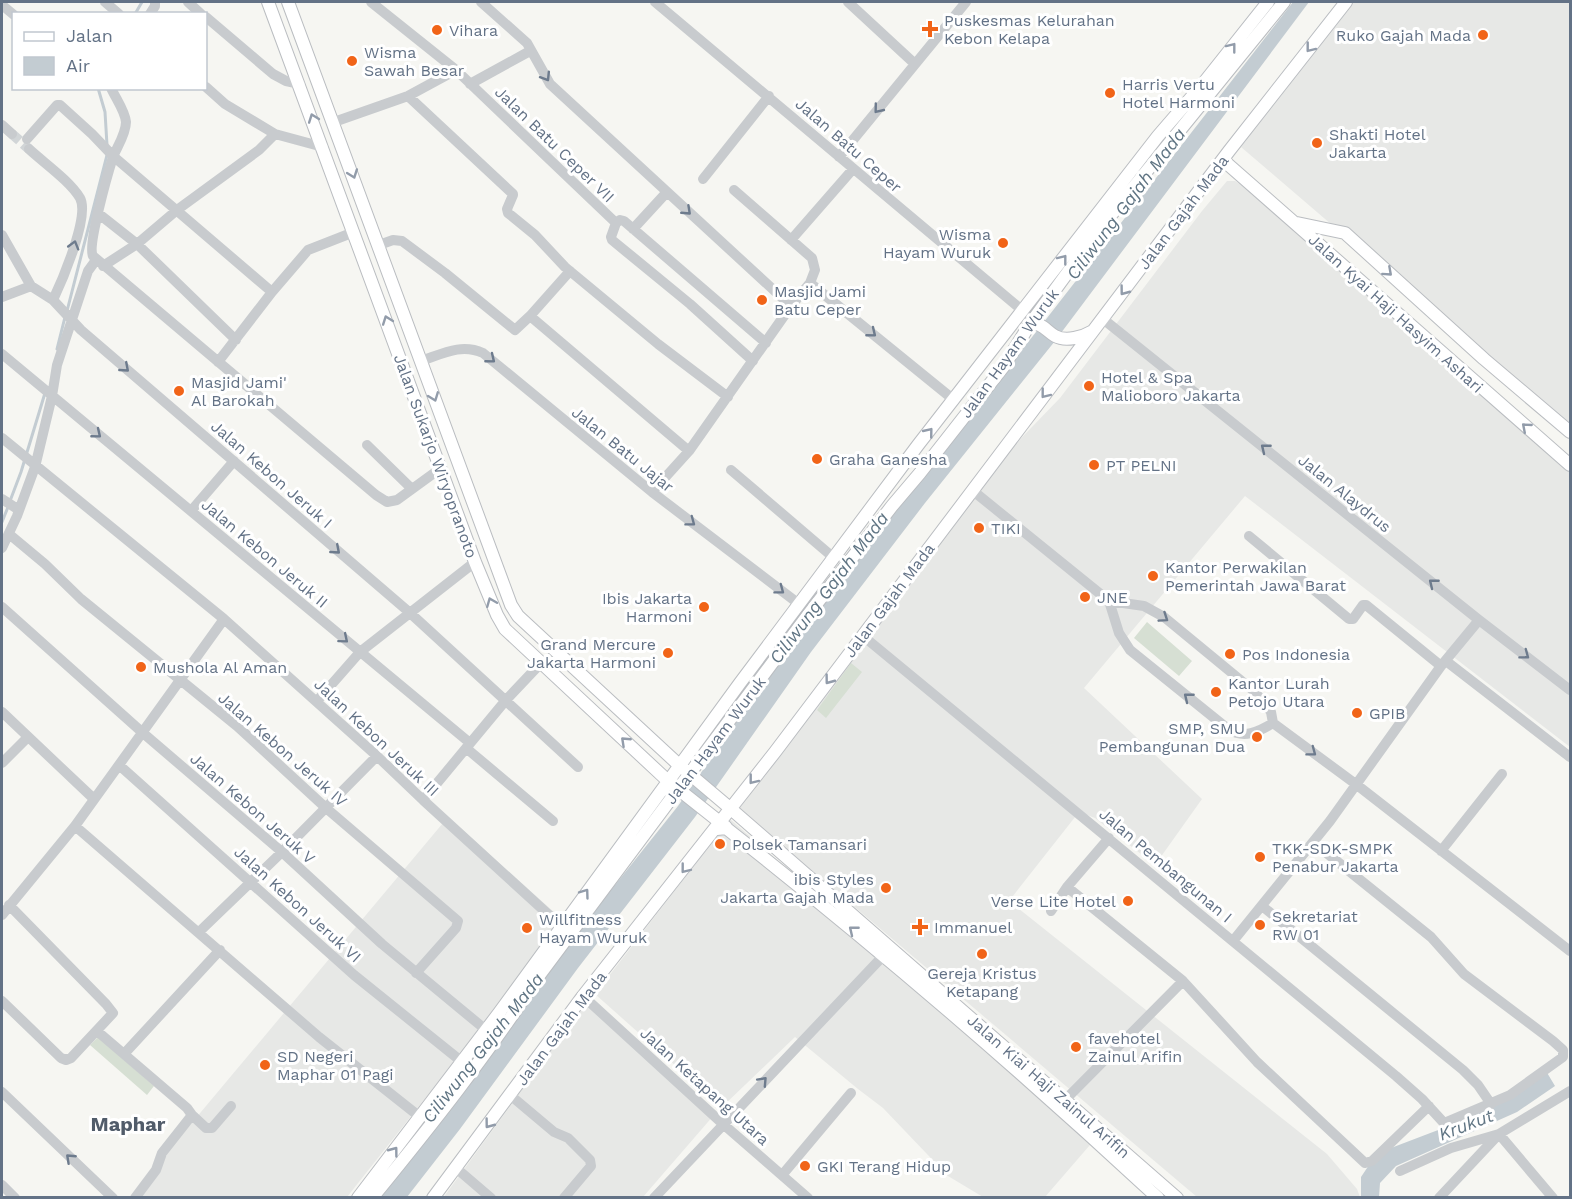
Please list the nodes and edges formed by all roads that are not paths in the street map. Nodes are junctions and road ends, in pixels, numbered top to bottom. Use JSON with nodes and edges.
{"nodes":[{"id":1,"x":105,"y":2,"type":"edge"},
{"id":2,"x":268,"y":2,"type":"edge"},
{"id":3,"x":288,"y":2,"type":"edge"},
{"id":4,"x":371,"y":2,"type":"edge"},
{"id":5,"x":481,"y":2,"type":"edge"},
{"id":6,"x":655,"y":2,"type":"edge"},
{"id":7,"x":848,"y":2,"type":"edge"},
{"id":8,"x":949,"y":2,"type":"edge"},
{"id":9,"x":966,"y":2,"type":"edge"},
{"id":10,"x":1268,"y":2,"type":"edge"},
{"id":11,"x":1284,"y":2,"type":"edge"},
{"id":12,"x":1346,"y":2,"type":"edge"},
{"id":13,"x":958,"y":11,"type":"junction"},
{"id":14,"x":117,"y":12,"type":"edge"},
{"id":15,"x":207,"y":18,"type":"edge"},
{"id":16,"x":530,"y":51,"type":"junction"},
{"id":17,"x":915,"y":63,"type":"junction"},
{"id":18,"x":456,"y":70,"type":"junction"},
{"id":19,"x":300,"y":84,"type":"junction"},
{"id":20,"x":470,"y":84,"type":"junction"},
{"id":21,"x":207,"y":88,"type":"edge"},
{"id":22,"x":112,"y":90,"type":"edge"},
{"id":23,"x":408,"y":96,"type":"junction"},
{"id":24,"x":769,"y":96,"type":"junction"},
{"id":25,"x":334,"y":122,"type":"junction"},
{"id":26,"x":2,"y":125,"type":"edge"},
{"id":27,"x":12,"y":134,"type":"tunnel mouth"},
{"id":28,"x":275,"y":134,"type":"junction"},
{"id":29,"x":323,"y":147,"type":"junction"},
{"id":30,"x":112,"y":155,"type":"junction"},
{"id":31,"x":839,"y":157,"type":"junction"},
{"id":32,"x":1223,"y":160,"type":"junction"},
{"id":33,"x":853,"y":169,"type":"junction"},
{"id":34,"x":703,"y":179,"type":"dead end"},
{"id":35,"x":734,"y":190,"type":"dead end"},
{"id":36,"x":667,"y":192,"type":"junction"},
{"id":37,"x":177,"y":210,"type":"junction"},
{"id":38,"x":99,"y":214,"type":"junction"},
{"id":39,"x":1293,"y":222,"type":"junction"},
{"id":40,"x":616,"y":223,"type":"junction"},
{"id":41,"x":633,"y":230,"type":"junction"},
{"id":42,"x":354,"y":232,"type":"junction"},
{"id":43,"x":2,"y":235,"type":"edge"},
{"id":44,"x":791,"y":240,"type":"junction"},
{"id":45,"x":137,"y":244,"type":"junction"},
{"id":46,"x":379,"y":245,"type":"junction"},
{"id":47,"x":100,"y":263,"type":"junction"},
{"id":48,"x":570,"y":271,"type":"junction"},
{"id":49,"x":810,"y":283,"type":"junction"},
{"id":50,"x":31,"y":286,"type":"junction"},
{"id":51,"x":272,"y":292,"type":"junction"},
{"id":52,"x":2,"y":297,"type":"edge"},
{"id":53,"x":55,"y":302,"type":"junction"},
{"id":54,"x":791,"y":306,"type":"junction"},
{"id":55,"x":1023,"y":311,"type":"junction"},
{"id":56,"x":530,"y":316,"type":"junction"},
{"id":57,"x":70,"y":319,"type":"junction"},
{"id":58,"x":1103,"y":319,"type":"junction"},
{"id":59,"x":1035,"y":325,"type":"junction"},
{"id":60,"x":1094,"y":331,"type":"junction"},
{"id":61,"x":236,"y":340,"type":"junction"},
{"id":62,"x":766,"y":343,"type":"junction"},
{"id":63,"x":2,"y":354,"type":"edge"},
{"id":64,"x":421,"y":361,"type":"junction"},
{"id":65,"x":753,"y":361,"type":"junction"},
{"id":66,"x":218,"y":362,"type":"junction"},
{"id":67,"x":51,"y":396,"type":"junction"},
{"id":68,"x":728,"y":397,"type":"junction"},
{"id":69,"x":954,"y":400,"type":"junction"},
{"id":70,"x":1570,"y":432,"type":"edge"},
{"id":71,"x":2,"y":438,"type":"edge"},
{"id":72,"x":367,"y":445,"type":"dead end"},
{"id":73,"x":454,"y":450,"type":"junction"},
{"id":74,"x":689,"y":451,"type":"junction"},
{"id":75,"x":437,"y":456,"type":"junction"},
{"id":76,"x":234,"y":461,"type":"junction"},
{"id":77,"x":1570,"y":465,"type":"edge"},
{"id":78,"x":33,"y":466,"type":"junction"},
{"id":79,"x":731,"y":470,"type":"dead end"},
{"id":80,"x":462,"y":472,"type":"junction"},
{"id":81,"x":444,"y":474,"type":"junction"},
{"id":82,"x":412,"y":489,"type":"junction"},
{"id":83,"x":972,"y":490,"type":"junction"},
{"id":84,"x":651,"y":492,"type":"junction"},
{"id":85,"x":11,"y":505,"type":"edge"},
{"id":86,"x":191,"y":511,"type":"junction"},
{"id":87,"x":9,"y":534,"type":"junction"},
{"id":88,"x":1249,"y":536,"type":"dead end"},
{"id":89,"x":2,"y":548,"type":"edge"},
{"id":90,"x":834,"y":558,"type":"junction"},
{"id":91,"x":475,"y":562,"type":"junction"},
{"id":92,"x":1109,"y":601,"type":"junction"},
{"id":93,"x":799,"y":604,"type":"junction"},
{"id":94,"x":2,"y":607,"type":"edge"},
{"id":95,"x":409,"y":612,"type":"junction"},
{"id":96,"x":224,"y":619,"type":"junction"},
{"id":97,"x":1479,"y":620,"type":"junction"},
{"id":98,"x":863,"y":636,"type":"junction"},
{"id":99,"x":360,"y":652,"type":"junction"},
{"id":100,"x":540,"y":663,"type":"junction"},
{"id":101,"x":1444,"y":663,"type":"junction"},
{"id":102,"x":579,"y":673,"type":"junction"},
{"id":103,"x":180,"y":680,"type":"junction"},
{"id":104,"x":566,"y":687,"type":"junction"},
{"id":105,"x":1570,"y":690,"type":"edge"},
{"id":106,"x":506,"y":700,"type":"junction"},
{"id":107,"x":316,"y":701,"type":"junction"},
{"id":108,"x":2,"y":712,"type":"edge"},
{"id":109,"x":1273,"y":723,"type":"junction"},
{"id":110,"x":143,"y":733,"type":"junction"},
{"id":111,"x":28,"y":736,"type":"junction"},
{"id":112,"x":468,"y":746,"type":"junction"},
{"id":113,"x":376,"y":756,"type":"junction"},
{"id":114,"x":1570,"y":757,"type":"edge"},
{"id":115,"x":2,"y":763,"type":"edge"},
{"id":116,"x":119,"y":765,"type":"junction"},
{"id":117,"x":679,"y":765,"type":"junction"},
{"id":118,"x":578,"y":767,"type":"dead end"},
{"id":119,"x":1502,"y":774,"type":"dead end"},
{"id":120,"x":692,"y":776,"type":"junction"},
{"id":121,"x":668,"y":781,"type":"junction"},
{"id":122,"x":1357,"y":785,"type":"junction"},
{"id":123,"x":681,"y":791,"type":"junction"},
{"id":124,"x":94,"y":799,"type":"junction"},
{"id":125,"x":423,"y":801,"type":"junction"},
{"id":126,"x":326,"y":808,"type":"junction"},
{"id":127,"x":731,"y":808,"type":"junction"},
{"id":128,"x":553,"y":821,"type":"dead end"},
{"id":129,"x":75,"y":826,"type":"junction"},
{"id":130,"x":720,"y":828,"type":"junction"},
{"id":131,"x":1109,"y":838,"type":"junction"},
{"id":132,"x":1314,"y":842,"type":"junction"},
{"id":133,"x":1441,"y":851,"type":"junction"},
{"id":134,"x":282,"y":852,"type":"junction"},
{"id":135,"x":786,"y":856,"type":"junction"},
{"id":136,"x":777,"y":866,"type":"junction"},
{"id":137,"x":250,"y":883,"type":"junction"},
{"id":138,"x":1067,"y":887,"type":"junction"},
{"id":139,"x":9,"y":905,"type":"junction"},
{"id":140,"x":1262,"y":906,"type":"junction"},
{"id":141,"x":1051,"y":911,"type":"dead end"},
{"id":142,"x":2,"y":915,"type":"edge"},
{"id":143,"x":561,"y":926,"type":"junction"},
{"id":144,"x":199,"y":932,"type":"junction"},
{"id":145,"x":1233,"y":941,"type":"junction"},
{"id":146,"x":220,"y":950,"type":"junction"},
{"id":147,"x":1570,"y":951,"type":"edge"},
{"id":148,"x":884,"y":955,"type":"junction"},
{"id":149,"x":416,"y":973,"type":"junction"},
{"id":150,"x":1183,"y":981,"type":"junction"},
{"id":151,"x":583,"y":996,"type":"junction"},
{"id":152,"x":2,"y":1001,"type":"edge"},
{"id":153,"x":486,"y":1030,"type":"junction"},
{"id":154,"x":98,"y":1031,"type":"junction"},
{"id":155,"x":997,"y":1047,"type":"junction"},
{"id":156,"x":124,"y":1054,"type":"junction"},
{"id":157,"x":461,"y":1061,"type":"junction"},
{"id":158,"x":1570,"y":1091,"type":"edge"},
{"id":159,"x":2,"y":1092,"type":"edge"},
{"id":160,"x":851,"y":1093,"type":"dead end"},
{"id":161,"x":510,"y":1095,"type":"junction"},
{"id":162,"x":1065,"y":1100,"type":"junction"},
{"id":163,"x":1491,"y":1104,"type":"junction"},
{"id":164,"x":231,"y":1106,"type":"dead end"},
{"id":165,"x":1429,"y":1106,"type":"junction"},
{"id":166,"x":192,"y":1115,"type":"junction"},
{"id":167,"x":420,"y":1117,"type":"junction"},
{"id":168,"x":723,"y":1124,"type":"junction"},
{"id":169,"x":1499,"y":1134,"type":"junction"},
{"id":170,"x":456,"y":1167,"type":"junction"},
{"id":171,"x":1400,"y":1171,"type":"dead end"},
{"id":172,"x":783,"y":1174,"type":"junction"},
{"id":173,"x":2,"y":1185,"type":"edge"},
{"id":174,"x":1157,"y":1191,"type":"edge"},
{"id":175,"x":15,"y":1197,"type":"edge"},
{"id":176,"x":113,"y":1197,"type":"edge"},
{"id":177,"x":135,"y":1197,"type":"edge"},
{"id":178,"x":358,"y":1197,"type":"edge"},
{"id":179,"x":372,"y":1197,"type":"edge"},
{"id":180,"x":433,"y":1197,"type":"edge"},
{"id":181,"x":491,"y":1197,"type":"edge"},
{"id":182,"x":564,"y":1197,"type":"edge"},
{"id":183,"x":654,"y":1197,"type":"edge"},
{"id":184,"x":808,"y":1197,"type":"edge"},
{"id":185,"x":1177,"y":1197,"type":"edge"},
{"id":186,"x":1439,"y":1197,"type":"edge"},
{"id":187,"x":1553,"y":1197,"type":"edge"}],
"edges":[{"from":1,"to":14,"type":"street"},
{"from":2,"to":19,"type":"main road","name":"Jalan Sukarjo Wiryopranoto"},
{"from":3,"to":25,"type":"main road","name":"Jalan Sukarjo Wiryopranoto"},
{"from":4,"to":18,"type":"street","name":"Jalan Batu Ceper VII"},
{"from":5,"to":16,"type":"street"},
{"from":6,"to":24,"type":"street","name":"Jalan Batu Ceper"},
{"from":7,"to":17,"type":"street"},
{"from":8,"to":13,"type":"street"},
{"from":9,"to":13,"type":"street"},
{"from":55,"to":10,"type":"main road","name":"Jalan Hayam Wuruk","one_way":true},
{"from":11,"to":59,"type":"main road","name":"Jalan Hayam Wuruk"},
{"from":12,"to":32,"type":"main road","name":"Jalan Gajah Mada","one_way":true},
{"from":13,"to":17,"type":"street"},
{"from":15,"to":19,"type":"street"},
{"from":16,"to":20,"type":"street"},
{"from":16,"to":36,"type":"street","one_way":true},
{"from":17,"to":31,"type":"street","one_way":true},
{"from":18,"to":20,"type":"street","name":"Jalan Batu Ceper VII"},
{"from":18,"to":23,"type":"street"},
{"from":29,"to":19,"type":"main road","name":"Jalan Sukarjo Wiryopranoto","one_way":true},
{"from":20,"to":40,"type":"street","name":"Jalan Batu Ceper VII"},
{"from":21,"to":28,"type":"street"},
{"from":22,"to":30,"type":"street"},
{"from":23,"to":25,"type":"street"},
{"from":23,"to":48,"type":"street"},
{"from":24,"to":31,"type":"street","name":"Jalan Batu Ceper"},
{"from":24,"to":34,"type":"street"},
{"from":25,"to":46,"type":"main road","name":"Jalan Sukarjo Wiryopranoto","one_way":true},
{"from":26,"to":27,"type":"street"},
{"from":28,"to":29,"type":"street"},
{"from":28,"to":37,"type":"street"},
{"from":29,"to":42,"type":"main road","name":"Jalan Sukarjo Wiryopranoto"},
{"from":30,"to":37,"type":"street"},
{"from":30,"to":38,"type":"street"},
{"from":53,"to":30,"type":"street","one_way":true},
{"from":31,"to":33,"type":"street","name":"Jalan Batu Ceper"},
{"from":32,"to":39,"type":"main road","name":"Jalan Kyai Haji Hasyim Ashari"},
{"from":32,"to":58,"type":"main road","name":"Jalan Gajah Mada","one_way":true},
{"from":33,"to":44,"type":"street"},
{"from":33,"to":55,"type":"street","name":"Jalan Batu Ceper"},
{"from":35,"to":44,"type":"street"},
{"from":36,"to":41,"type":"street"},
{"from":36,"to":54,"type":"street","one_way":true},
{"from":37,"to":45,"type":"street"},
{"from":37,"to":51,"type":"street"},
{"from":38,"to":45,"type":"street"},
{"from":38,"to":47,"type":"street"},
{"from":39,"to":70,"type":"main road","name":"Jalan Kyai Haji Hasyim Ashari","one_way":true},
{"from":77,"to":39,"type":"main road","name":"Jalan Kyai Haji Hasyim Ashari","one_way":true},
{"from":40,"to":41,"type":"street"},
{"from":40,"to":65,"type":"street","name":"Jalan Batu Ceper VII"},
{"from":41,"to":62,"type":"street"},
{"from":42,"to":51,"type":"street"},
{"from":75,"to":42,"type":"main road","name":"Jalan Sukarjo Wiryopranoto","one_way":true},
{"from":43,"to":50,"type":"street"},
{"from":44,"to":49,"type":"street"},
{"from":45,"to":47,"type":"street"},
{"from":45,"to":61,"type":"street"},
{"from":46,"to":56,"type":"street"},
{"from":46,"to":64,"type":"main road","name":"Jalan Sukarjo Wiryopranoto"},
{"from":47,"to":57,"type":"street"},
{"from":47,"to":66,"type":"street"},
{"from":48,"to":56,"type":"street"},
{"from":48,"to":68,"type":"street"},
{"from":49,"to":54,"type":"street"},
{"from":49,"to":69,"type":"street","one_way":true},
{"from":50,"to":52,"type":"street"},
{"from":50,"to":53,"type":"street","name":"Jalan Kebon Jeruk I"},
{"from":51,"to":61,"type":"street"},
{"from":53,"to":57,"type":"street","name":"Jalan Kebon Jeruk I"},
{"from":54,"to":62,"type":"street"},
{"from":55,"to":69,"type":"main road","name":"Jalan Hayam Wuruk"},
{"from":56,"to":74,"type":"street"},
{"from":57,"to":67,"type":"street"},
{"from":57,"to":76,"type":"street","name":"Jalan Kebon Jeruk I","one_way":true},
{"from":58,"to":60,"type":"main road","name":"Jalan Gajah Mada"},
{"from":97,"to":58,"type":"street","name":"Jalan Alaydrus","one_way":true},
{"from":59,"to":60,"type":"main road"},
{"from":59,"to":120,"type":"main road","name":"Jalan Hayam Wuruk"},
{"from":60,"to":83,"type":"main road","name":"Jalan Gajah Mada","one_way":true},
{"from":61,"to":66,"type":"street"},
{"from":62,"to":65,"type":"street"},
{"from":63,"to":67,"type":"street","name":"Jalan Kebon Jeruk II"},
{"from":64,"to":73,"type":"main road","name":"Jalan Sukarjo Wiryopranoto","one_way":true},
{"from":64,"to":84,"type":"street","name":"Jalan Batu Jajar","one_way":true},
{"from":65,"to":68,"type":"street"},
{"from":66,"to":82,"type":"street"},
{"from":67,"to":78,"type":"street"},
{"from":67,"to":86,"type":"street","name":"Jalan Kebon Jeruk II","one_way":true},
{"from":68,"to":74,"type":"street"},
{"from":90,"to":69,"type":"main road","name":"Jalan Hayam Wuruk","one_way":true},
{"from":71,"to":78,"type":"street","name":"Jalan Kebon Jeruk III"},
{"from":72,"to":82,"type":"street"},
{"from":73,"to":75,"type":"main road"},
{"from":73,"to":80,"type":"main road","name":"Jalan Sukarjo Wiryopranoto"},
{"from":74,"to":84,"type":"street"},
{"from":75,"to":81,"type":"main road","name":"Jalan Sukarjo Wiryopranoto"},
{"from":76,"to":86,"type":"street"},
{"from":76,"to":95,"type":"street","name":"Jalan Kebon Jeruk I","one_way":true},
{"from":78,"to":85,"type":"street"},
{"from":78,"to":96,"type":"street","name":"Jalan Kebon Jeruk III"},
{"from":79,"to":90,"type":"street"},
{"from":80,"to":81,"type":"main road"},
{"from":80,"to":102,"type":"main road","name":"Jalan Sukarjo Wiryopranoto"},
{"from":81,"to":82,"type":"street"},
{"from":81,"to":91,"type":"main road","name":"Jalan Sukarjo Wiryopranoto"},
{"from":83,"to":92,"type":"street"},
{"from":83,"to":98,"type":"main road","name":"Jalan Gajah Mada"},
{"from":84,"to":93,"type":"street","name":"Jalan Batu Jajar","one_way":true},
{"from":85,"to":87,"type":"street"},
{"from":86,"to":99,"type":"street","name":"Jalan Kebon Jeruk II","one_way":true},
{"from":87,"to":89,"type":"street"},
{"from":87,"to":103,"type":"street","name":"Jalan Kebon Jeruk IV"},
{"from":88,"to":101,"type":"street"},
{"from":90,"to":93,"type":"main road","name":"Jalan Hayam Wuruk"},
{"from":91,"to":95,"type":"street"},
{"from":100,"to":91,"type":"main road","name":"Jalan Sukarjo Wiryopranoto","one_way":true},
{"from":92,"to":109,"type":"street","one_way":true},
{"from":109,"to":92,"type":"street","one_way":true},
{"from":93,"to":117,"type":"main road","name":"Jalan Hayam Wuruk"},
{"from":94,"to":110,"type":"street","name":"Jalan Kebon Jeruk V"},
{"from":95,"to":99,"type":"street"},
{"from":95,"to":106,"type":"street"},
{"from":96,"to":103,"type":"street"},
{"from":96,"to":107,"type":"street","name":"Jalan Kebon Jeruk III"},
{"from":97,"to":101,"type":"street"},
{"from":97,"to":105,"type":"street","name":"Jalan Alaydrus","one_way":true},
{"from":98,"to":127,"type":"main road","name":"Jalan Gajah Mada","one_way":true},
{"from":98,"to":131,"type":"street","name":"Jalan Pembangunan I"},
{"from":99,"to":107,"type":"street"},
{"from":99,"to":112,"type":"street","name":"Jalan Kebon Jeruk II"},
{"from":100,"to":104,"type":"main road","name":"Jalan Sukarjo Wiryopranoto"},
{"from":100,"to":106,"type":"street"},
{"from":101,"to":114,"type":"street"},
{"from":101,"to":122,"type":"street"},
{"from":102,"to":104,"type":"main road"},
{"from":102,"to":117,"type":"main road","name":"Jalan Sukarjo Wiryopranoto"},
{"from":103,"to":110,"type":"street"},
{"from":103,"to":126,"type":"street","name":"Jalan Kebon Jeruk IV"},
{"from":121,"to":104,"type":"main road","name":"Jalan Sukarjo Wiryopranoto","one_way":true},
{"from":106,"to":112,"type":"street"},
{"from":106,"to":118,"type":"street"},
{"from":107,"to":113,"type":"street","name":"Jalan Kebon Jeruk III"},
{"from":108,"to":111,"type":"street"},
{"from":109,"to":122,"type":"street","one_way":true},
{"from":110,"to":116,"type":"street"},
{"from":110,"to":134,"type":"street","name":"Jalan Kebon Jeruk V"},
{"from":111,"to":115,"type":"street"},
{"from":111,"to":124,"type":"street"},
{"from":112,"to":125,"type":"street"},
{"from":112,"to":128,"type":"street","name":"Jalan Kebon Jeruk II"},
{"from":113,"to":125,"type":"street","name":"Jalan Kebon Jeruk III"},
{"from":113,"to":126,"type":"street"},
{"from":116,"to":124,"type":"street"},
{"from":116,"to":137,"type":"street","name":"Jalan Kebon Jeruk VI"},
{"from":117,"to":120,"type":"main road","name":"Jalan Sukarjo Wiryopranoto"},
{"from":117,"to":121,"type":"main road","name":"Jalan Hayam Wuruk"},
{"from":119,"to":133,"type":"street"},
{"from":120,"to":123,"type":"main road","name":"Jalan Hayam Wuruk"},
{"from":120,"to":127,"type":"main road","name":"Jalan Sukarjo Wiryopranoto"},
{"from":121,"to":123,"type":"main road","name":"Jalan Sukarjo Wiryopranoto"},
{"from":143,"to":121,"type":"main road","name":"Jalan Hayam Wuruk","one_way":true},
{"from":122,"to":132,"type":"street"},
{"from":122,"to":133,"type":"street"},
{"from":123,"to":130,"type":"main road","name":"Jalan Sukarjo Wiryopranoto"},
{"from":123,"to":179,"type":"main road","name":"Jalan Hayam Wuruk"},
{"from":124,"to":129,"type":"street"},
{"from":125,"to":143,"type":"street","name":"Jalan Kebon Jeruk III"},
{"from":126,"to":134,"type":"street"},
{"from":126,"to":149,"type":"street","name":"Jalan Kebon Jeruk IV"},
{"from":127,"to":130,"type":"main road","name":"Jalan Gajah Mada"},
{"from":127,"to":135,"type":"main road","name":"Jalan Kiai Haji Zainul Arifin"},
{"from":129,"to":139,"type":"street"},
{"from":129,"to":144,"type":"street"},
{"from":130,"to":136,"type":"main road","name":"Jalan Kiai Haji Zainul Arifin"},
{"from":130,"to":151,"type":"main road","name":"Jalan Gajah Mada","one_way":true},
{"from":131,"to":138,"type":"street"},
{"from":131,"to":145,"type":"street","name":"Jalan Pembangunan I"},
{"from":132,"to":140,"type":"street"},
{"from":132,"to":163,"type":"street"},
{"from":133,"to":147,"type":"street"},
{"from":134,"to":137,"type":"street"},
{"from":134,"to":149,"type":"street","name":"Jalan Kebon Jeruk V"},
{"from":135,"to":136,"type":"main road"},
{"from":135,"to":155,"type":"main road","name":"Jalan Kiai Haji Zainul Arifin"},
{"from":148,"to":136,"type":"main road","name":"Jalan Kiai Haji Zainul Arifin","one_way":true},
{"from":137,"to":144,"type":"street"},
{"from":137,"to":157,"type":"street","name":"Jalan Kebon Jeruk VI"},
{"from":138,"to":141,"type":"street"},
{"from":138,"to":150,"type":"street"},
{"from":139,"to":142,"type":"street"},
{"from":139,"to":154,"type":"street"},
{"from":140,"to":145,"type":"street"},
{"from":140,"to":163,"type":"street"},
{"from":143,"to":153,"type":"main road","name":"Jalan Hayam Wuruk"},
{"from":144,"to":146,"type":"street"},
{"from":145,"to":165,"type":"street","name":"Jalan Pembangunan I"},
{"from":146,"to":156,"type":"street"},
{"from":146,"to":167,"type":"street"},
{"from":148,"to":155,"type":"main road","name":"Jalan Kiai Haji Zainul Arifin"},
{"from":168,"to":148,"type":"street","one_way":true},
{"from":149,"to":153,"type":"street","name":"Jalan Kebon Jeruk V"},
{"from":150,"to":162,"type":"street"},
{"from":150,"to":165,"type":"street"},
{"from":151,"to":161,"type":"main road","name":"Jalan Gajah Mada"},
{"from":151,"to":168,"type":"street","name":"Jalan Ketapang Utara"},
{"from":152,"to":154,"type":"street"},
{"from":153,"to":157,"type":"main road","name":"Jalan Hayam Wuruk"},
{"from":154,"to":156,"type":"street"},
{"from":155,"to":162,"type":"main road","name":"Jalan Kiai Haji Zainul Arifin"},
{"from":155,"to":174,"type":"main road","name":"Jalan Kiai Haji Zainul Arifin"},
{"from":156,"to":166,"type":"street"},
{"from":157,"to":167,"type":"main road","name":"Jalan Hayam Wuruk"},
{"from":158,"to":169,"type":"street"},
{"from":176,"to":159,"type":"street","one_way":true},
{"from":160,"to":172,"type":"street"},
{"from":161,"to":170,"type":"main road","name":"Jalan Gajah Mada","one_way":true},
{"from":161,"to":182,"type":"street"},
{"from":162,"to":174,"type":"main road","name":"Jalan Kiai Haji Zainul Arifin"},
{"from":163,"to":165,"type":"street","name":"Jalan Pembangunan I"},
{"from":164,"to":166,"type":"street"},
{"from":166,"to":177,"type":"street"},
{"from":178,"to":167,"type":"main road","name":"Jalan Hayam Wuruk","one_way":true},
{"from":168,"to":172,"type":"street","name":"Jalan Ketapang Utara"},
{"from":168,"to":183,"type":"street"},
{"from":169,"to":171,"type":"street"},
{"from":169,"to":186,"type":"street"},
{"from":169,"to":187,"type":"street"},
{"from":170,"to":180,"type":"main road","name":"Jalan Gajah Mada"},
{"from":170,"to":181,"type":"street"},
{"from":172,"to":184,"type":"street","name":"Jalan Ketapang Utara"},
{"from":173,"to":175,"type":"street"},
{"from":174,"to":185,"type":"main road","name":"Jalan Kiai Haji Zainul Arifin"}]}
